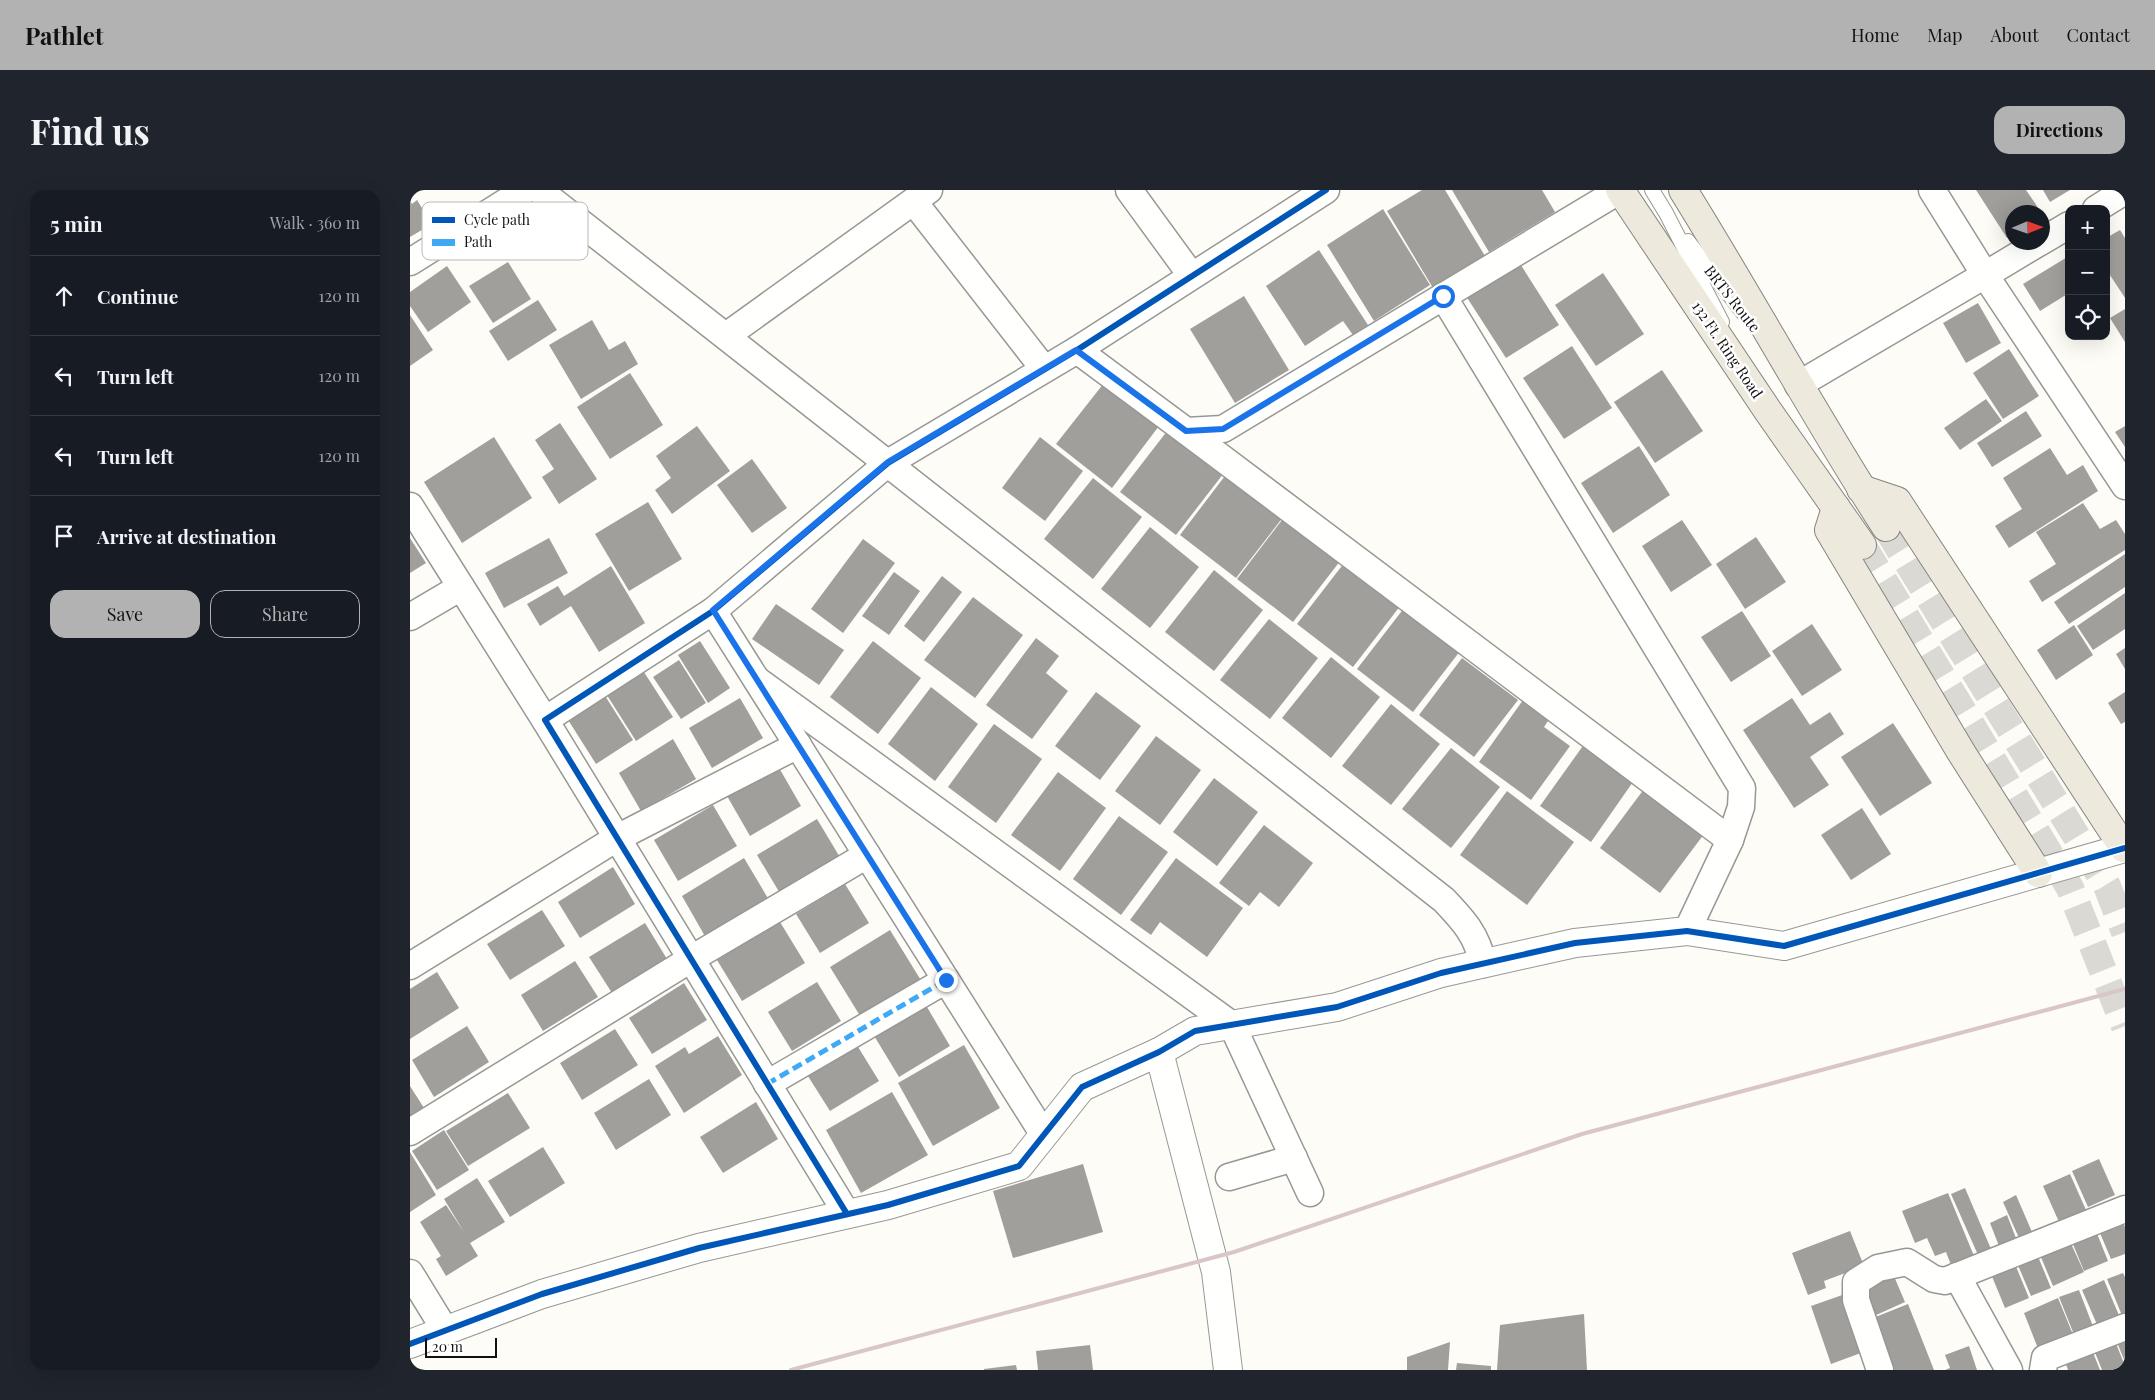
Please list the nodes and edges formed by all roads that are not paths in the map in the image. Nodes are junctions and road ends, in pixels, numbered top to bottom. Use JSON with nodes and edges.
{"nodes":[{"id":1,"x":525,"y":190,"type":"edge"},
{"id":2,"x":539,"y":190,"type":"edge"},
{"id":3,"x":1129,"y":190,"type":"edge"},
{"id":4,"x":1326,"y":190,"type":"edge"},
{"id":5,"x":1620,"y":190,"type":"edge"},
{"id":6,"x":1652,"y":190,"type":"edge"},
{"id":7,"x":1683,"y":190,"type":"edge"},
{"id":8,"x":1932,"y":190,"type":"edge"},
{"id":9,"x":2125,"y":191,"type":"edge"},
{"id":10,"x":921,"y":196,"type":"edge"},
{"id":11,"x":506,"y":202,"type":"edge"},
{"id":12,"x":554,"y":202,"type":"edge"},
{"id":13,"x":2102,"y":205,"type":"edge"},
{"id":14,"x":1666,"y":213,"type":"junction"},
{"id":15,"x":2065,"y":227,"type":"edge"},
{"id":16,"x":588,"y":228,"type":"edge"},
{"id":17,"x":2050,"y":237,"type":"edge"},
{"id":18,"x":2028,"y":250,"type":"edge"},
{"id":19,"x":422,"y":254,"type":"edge"},
{"id":20,"x":410,"y":262,"type":"edge"},
{"id":21,"x":1191,"y":275,"type":"junction"},
{"id":22,"x":1986,"y":275,"type":"junction"},
{"id":23,"x":1443,"y":296,"type":"junction"},
{"id":24,"x":726,"y":336,"type":"junction"},
{"id":25,"x":1076,"y":350,"type":"junction"},
{"id":26,"x":1044,"y":369,"type":"junction"},
{"id":27,"x":1798,"y":385,"type":"junction"},
{"id":28,"x":1768,"y":411,"type":"junction"},
{"id":29,"x":1186,"y":431,"type":"junction"},
{"id":30,"x":888,"y":462,"type":"junction"},
{"id":31,"x":2125,"y":486,"type":"edge"},
{"id":32,"x":1861,"y":489,"type":"junction"},
{"id":33,"x":410,"y":506,"type":"edge"},
{"id":34,"x":1836,"y":508,"type":"junction"},
{"id":35,"x":1886,"y":527,"type":"tunnel mouth"},
{"id":36,"x":1862,"y":545,"type":"tunnel mouth"},
{"id":37,"x":461,"y":587,"type":"junction"},
{"id":38,"x":713,"y":610,"type":"junction"},
{"id":39,"x":410,"y":617,"type":"edge"},
{"id":40,"x":757,"y":680,"type":"junction"},
{"id":41,"x":545,"y":720,"type":"junction"},
{"id":42,"x":798,"y":745,"type":"junction"},
{"id":43,"x":617,"y":838,"type":"junction"},
{"id":44,"x":1730,"y":840,"type":"junction"},
{"id":45,"x":2124,"y":848,"type":"edge"},
{"id":46,"x":867,"y":855,"type":"junction"},
{"id":47,"x":2038,"y":873,"type":"junction"},
{"id":48,"x":1687,"y":931,"type":"junction"},
{"id":49,"x":691,"y":959,"type":"junction"},
{"id":50,"x":1483,"y":964,"type":"junction"},
{"id":51,"x":410,"y":966,"type":"edge"},
{"id":52,"x":946,"y":980,"type":"junction"},
{"id":53,"x":1232,"y":1025,"type":"junction"},
{"id":54,"x":1160,"y":1052,"type":"junction"},
{"id":55,"x":768,"y":1084,"type":"junction"},
{"id":56,"x":410,"y":1132,"type":"edge"},
{"id":57,"x":1044,"y":1135,"type":"junction"},
{"id":58,"x":1294,"y":1158,"type":"junction"},
{"id":59,"x":1229,"y":1177,"type":"dead end"},
{"id":60,"x":1310,"y":1194,"type":"dead end"},
{"id":61,"x":2125,"y":1209,"type":"edge"},
{"id":62,"x":846,"y":1214,"type":"junction"},
{"id":63,"x":410,"y":1273,"type":"edge"},
{"id":64,"x":1957,"y":1276,"type":"junction"},
{"id":65,"x":2125,"y":1327,"type":"edge"},
{"id":66,"x":446,"y":1330,"type":"junction"},
{"id":67,"x":410,"y":1344,"type":"edge"},
{"id":68,"x":1228,"y":1370,"type":"edge"},
{"id":69,"x":1880,"y":1370,"type":"edge"},
{"id":70,"x":2009,"y":1370,"type":"edge"},
{"id":71,"x":2043,"y":1370,"type":"edge"}],
"edges":[{"from":1,"to":11,"type":"street"},
{"from":2,"to":12,"type":"street"},
{"from":3,"to":21,"type":"street"},
{"from":4,"to":21,"type":"street"},
{"from":5,"to":23,"type":"street"},
{"from":5,"to":28,"type":"main road","name":"132 Ft. Ring Road"},
{"from":6,"to":14,"type":"lane","name":"BRTS Route"},
{"from":7,"to":27,"type":"main road"},
{"from":8,"to":22,"type":"street"},
{"from":9,"to":13,"type":"street"},
{"from":10,"to":24,"type":"street"},
{"from":10,"to":26,"type":"street"},
{"from":14,"to":27,"type":"lane","name":"BRTS Route"},
{"from":14,"to":28,"type":"lane","name":"BRTS Route"},
{"from":15,"to":17,"type":"street"},
{"from":16,"to":24,"type":"street"},
{"from":18,"to":22,"type":"street"},
{"from":19,"to":20,"type":"street"},
{"from":21,"to":25,"type":"street"},
{"from":22,"to":27,"type":"street"},
{"from":22,"to":31,"type":"street"},
{"from":23,"to":29,"type":"street"},
{"from":23,"to":44,"type":"street"},
{"from":24,"to":30,"type":"street"},
{"from":25,"to":26,"type":"street"},
{"from":25,"to":29,"type":"street"},
{"from":26,"to":30,"type":"street"},
{"from":27,"to":32,"type":"main road"},
{"from":28,"to":34,"type":"main road","name":"132 Ft. Ring Road"},
{"from":29,"to":44,"type":"street"},
{"from":30,"to":38,"type":"street"},
{"from":30,"to":50,"type":"street"},
{"from":32,"to":35,"type":"main road"},
{"from":32,"to":45,"type":"main road"},
{"from":33,"to":37,"type":"street"},
{"from":34,"to":36,"type":"main road","name":"132 Ft. Ring Road"},
{"from":34,"to":47,"type":"main road"},
{"from":37,"to":39,"type":"street"},
{"from":37,"to":41,"type":"street"},
{"from":38,"to":40,"type":"street"},
{"from":38,"to":41,"type":"street"},
{"from":40,"to":42,"type":"street"},
{"from":40,"to":53,"type":"street"},
{"from":41,"to":43,"type":"street"},
{"from":42,"to":43,"type":"street"},
{"from":42,"to":46,"type":"street"},
{"from":43,"to":49,"type":"street"},
{"from":43,"to":51,"type":"street"},
{"from":44,"to":48,"type":"street"},
{"from":45,"to":47,"type":"street"},
{"from":46,"to":49,"type":"street"},
{"from":46,"to":52,"type":"street"},
{"from":47,"to":48,"type":"street"},
{"from":48,"to":50,"type":"street"},
{"from":49,"to":55,"type":"street"},
{"from":49,"to":56,"type":"street"},
{"from":50,"to":53,"type":"street"},
{"from":52,"to":55,"type":"street"},
{"from":52,"to":57,"type":"street"},
{"from":53,"to":54,"type":"street"},
{"from":53,"to":58,"type":"street"},
{"from":54,"to":57,"type":"street"},
{"from":54,"to":68,"type":"street"},
{"from":55,"to":62,"type":"street"},
{"from":57,"to":62,"type":"street"},
{"from":58,"to":59,"type":"street"},
{"from":58,"to":60,"type":"street"},
{"from":61,"to":64,"type":"street"},
{"from":62,"to":66,"type":"street"},
{"from":63,"to":66,"type":"street"},
{"from":64,"to":69,"type":"street"},
{"from":64,"to":70,"type":"street"},
{"from":65,"to":71,"type":"street"},
{"from":66,"to":67,"type":"street"}]}
